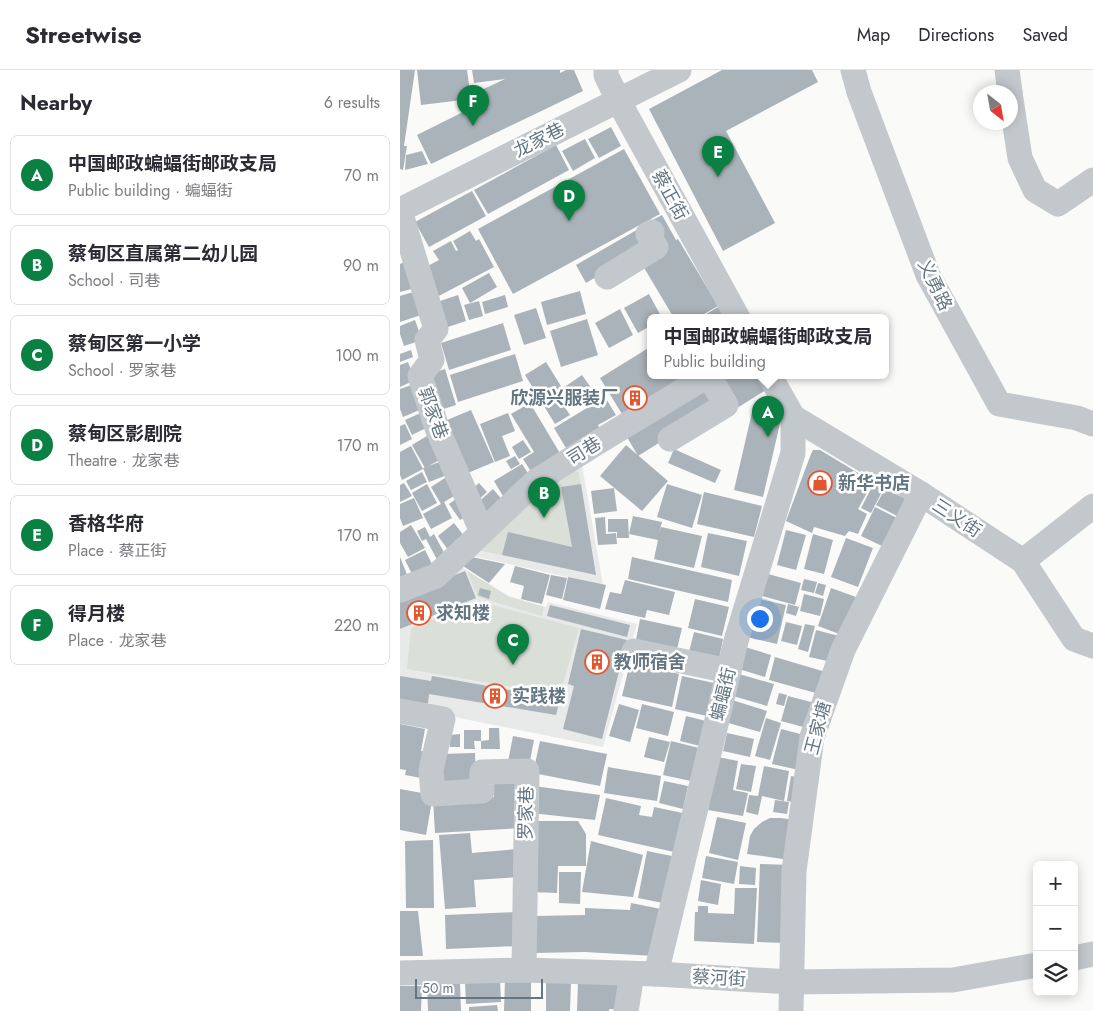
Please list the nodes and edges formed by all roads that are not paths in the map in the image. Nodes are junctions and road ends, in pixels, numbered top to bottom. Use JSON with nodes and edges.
{"nodes":[{"id":1,"x":606,"y":70,"type":"edge"},
{"id":2,"x":679,"y":70,"type":"edge"},
{"id":3,"x":853,"y":70,"type":"edge"},
{"id":4,"x":1007,"y":70,"type":"edge"},
{"id":5,"x":1009,"y":85,"type":"edge"},
{"id":6,"x":618,"y":100,"type":"junction"},
{"id":7,"x":1016,"y":130,"type":"edge"},
{"id":8,"x":1093,"y":180,"type":"edge"},
{"id":9,"x":400,"y":210,"type":"edge"},
{"id":10,"x":666,"y":224,"type":"junction"},
{"id":11,"x":607,"y":277,"type":"dead end"},
{"id":12,"x":735,"y":314,"type":"edge"},
{"id":13,"x":703,"y":379,"type":"edge"},
{"id":14,"x":710,"y":379,"type":"edge"},
{"id":15,"x":772,"y":379,"type":"edge"},
{"id":16,"x":793,"y":417,"type":"junction"},
{"id":17,"x":1093,"y":424,"type":"edge"},
{"id":18,"x":825,"y":436,"type":"junction"},
{"id":19,"x":670,"y":440,"type":"dead end"},
{"id":20,"x":794,"y":453,"type":"junction"},
{"id":21,"x":921,"y":494,"type":"junction"},
{"id":22,"x":1093,"y":506,"type":"edge"},
{"id":23,"x":482,"y":532,"type":"junction"},
{"id":24,"x":1022,"y":561,"type":"junction"},
{"id":25,"x":400,"y":590,"type":"edge"},
{"id":26,"x":1093,"y":646,"type":"edge"},
{"id":27,"x":634,"y":650,"type":"dead end"},
{"id":28,"x":729,"y":671,"type":"junction"},
{"id":29,"x":400,"y":711,"type":"edge"},
{"id":30,"x":1093,"y":954,"type":"edge"},
{"id":31,"x":1078,"y":957,"type":"edge"},
{"id":32,"x":1033,"y":966,"type":"edge"},
{"id":33,"x":524,"y":970,"type":"junction"},
{"id":34,"x":400,"y":973,"type":"edge"},
{"id":35,"x":644,"y":974,"type":"junction"},
{"id":36,"x":791,"y":982,"type":"junction"},
{"id":37,"x":626,"y":1011,"type":"edge"},
{"id":38,"x":790,"y":1011,"type":"edge"}],
"edges":[{"from":1,"to":6,"type":"street","name":"蔡正街"},
{"from":2,"to":6,"type":"street","name":"龙家巷"},
{"from":3,"to":17,"type":"street","name":"义勇路"},
{"from":4,"to":5,"type":"street"},
{"from":6,"to":9,"type":"street","name":"龙家巷"},
{"from":6,"to":10,"type":"street","name":"蔡正街"},
{"from":7,"to":8,"type":"street"},
{"from":9,"to":23,"type":"street","name":"郭家巷"},
{"from":10,"to":11,"type":"street"},
{"from":10,"to":12,"type":"street","name":"蔡正街"},
{"from":13,"to":23,"type":"street","name":"司巷"},
{"from":14,"to":19,"type":"street"},
{"from":15,"to":16,"type":"street"},
{"from":16,"to":18,"type":"street","name":"三义街"},
{"from":16,"to":20,"type":"street","name":"蝙蝠街"},
{"from":18,"to":20,"type":"street"},
{"from":18,"to":21,"type":"street","name":"三义街"},
{"from":20,"to":28,"type":"street","name":"蝙蝠街"},
{"from":21,"to":24,"type":"street","name":"三义街"},
{"from":21,"to":36,"type":"street","name":"王家塘"},
{"from":22,"to":24,"type":"street"},
{"from":23,"to":25,"type":"street","name":"司巷"},
{"from":24,"to":26,"type":"street","name":"三义街"},
{"from":27,"to":28,"type":"street"},
{"from":28,"to":35,"type":"street","name":"蝙蝠街"},
{"from":29,"to":33,"type":"street","name":"罗家巷"},
{"from":30,"to":31,"type":"street"},
{"from":32,"to":36,"type":"street","name":"蔡河街"},
{"from":33,"to":34,"type":"street","name":"蔡河街"},
{"from":33,"to":35,"type":"street","name":"蔡河街"},
{"from":35,"to":36,"type":"street","name":"蔡河街"},
{"from":35,"to":37,"type":"street","name":"蝙蝠街"},
{"from":36,"to":38,"type":"street","name":"王家塘"}]}
